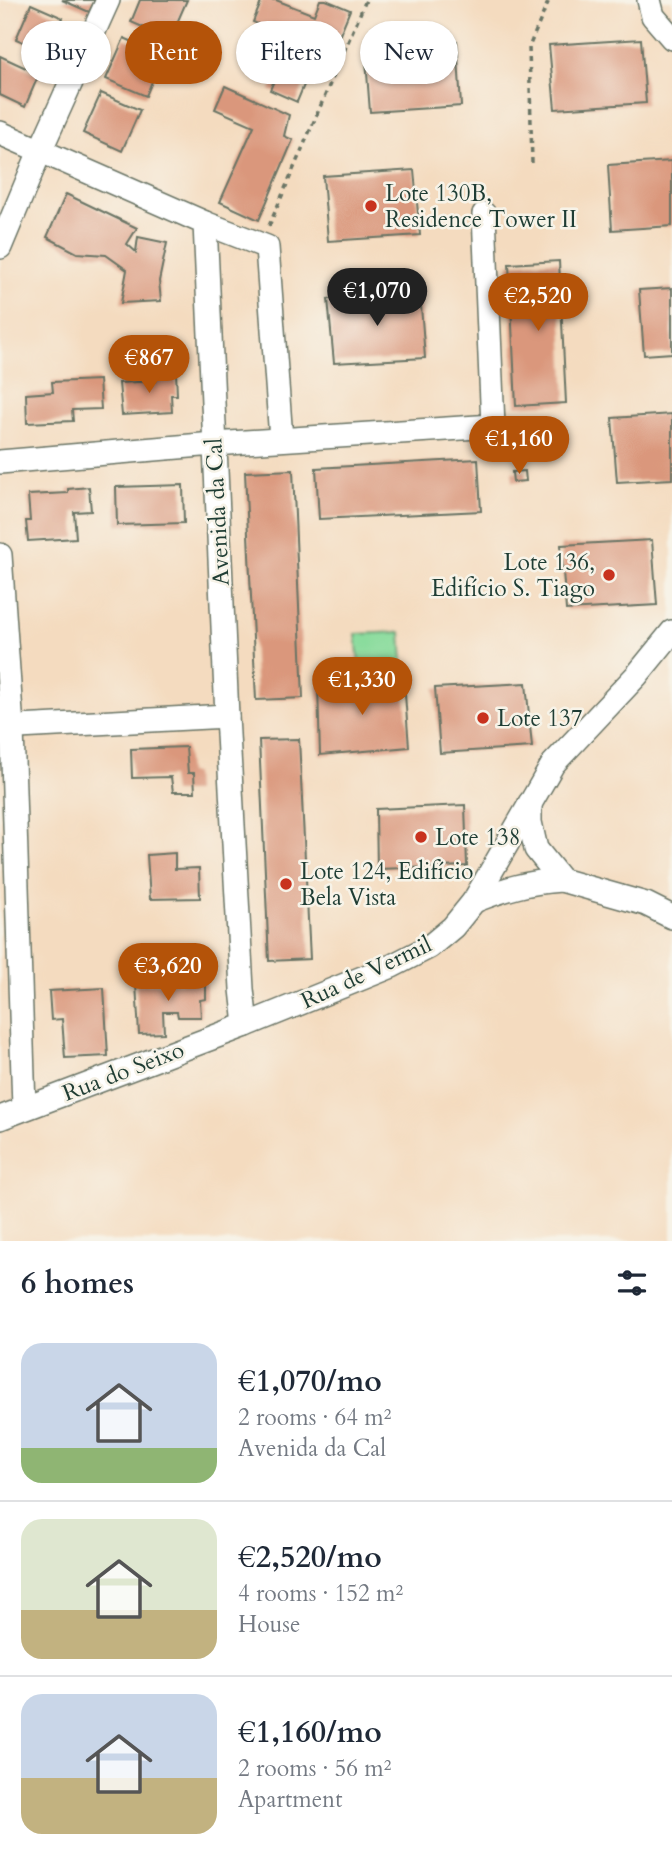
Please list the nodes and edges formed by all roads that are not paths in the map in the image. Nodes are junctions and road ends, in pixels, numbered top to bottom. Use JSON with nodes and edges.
{"nodes":[{"id":1,"x":108,"y":0,"type":"edge"},
{"id":2,"x":649,"y":0,"type":"edge"},
{"id":3,"x":672,"y":38,"type":"edge"},
{"id":4,"x":0,"y":133,"type":"edge"},
{"id":5,"x":40,"y":151,"type":"junction"},
{"id":6,"x":484,"y":214,"type":"dead end"},
{"id":7,"x":205,"y":223,"type":"junction"},
{"id":8,"x":0,"y":247,"type":"edge"},
{"id":9,"x":281,"y":439,"type":"junction"},
{"id":10,"x":214,"y":444,"type":"junction"},
{"id":11,"x":0,"y":462,"type":"edge"},
{"id":12,"x":0,"y":555,"type":"edge"},
{"id":13,"x":670,"y":637,"type":"edge"},
{"id":14,"x":227,"y":716,"type":"junction"},
{"id":15,"x":6,"y":728,"type":"edge"},
{"id":16,"x":530,"y":803,"type":"junction"},
{"id":17,"x":561,"y":880,"type":"junction"},
{"id":18,"x":474,"y":901,"type":"junction"},
{"id":19,"x":672,"y":917,"type":"edge"},
{"id":20,"x":246,"y":1025,"type":"junction"},
{"id":21,"x":24,"y":1108,"type":"junction"},
{"id":22,"x":0,"y":1118,"type":"edge"}],
"edges":[{"from":1,"to":5,"type":"street"},
{"from":2,"to":3,"type":"street"},
{"from":4,"to":5,"type":"street"},
{"from":5,"to":7,"type":"street"},
{"from":5,"to":8,"type":"street"},
{"from":6,"to":9,"type":"street"},
{"from":7,"to":9,"type":"street"},
{"from":7,"to":10,"type":"street","name":"Avenida da Cal"},
{"from":9,"to":10,"type":"street"},
{"from":10,"to":11,"type":"street"},
{"from":10,"to":14,"type":"street","name":"Avenida da Cal"},
{"from":12,"to":15,"type":"street"},
{"from":13,"to":16,"type":"street","name":"Rua de Vermil"},
{"from":14,"to":15,"type":"street"},
{"from":14,"to":20,"type":"street","name":"Avenida da Cal"},
{"from":15,"to":21,"type":"street"},
{"from":16,"to":17,"type":"street"},
{"from":16,"to":18,"type":"street","name":"Rua de Vermil"},
{"from":17,"to":18,"type":"street"},
{"from":17,"to":19,"type":"street"},
{"from":18,"to":20,"type":"street","name":"Rua de Vermil"},
{"from":20,"to":21,"type":"street","name":"Rua do Seixo"},
{"from":21,"to":22,"type":"street","name":"Rua do Seixo"}]}
